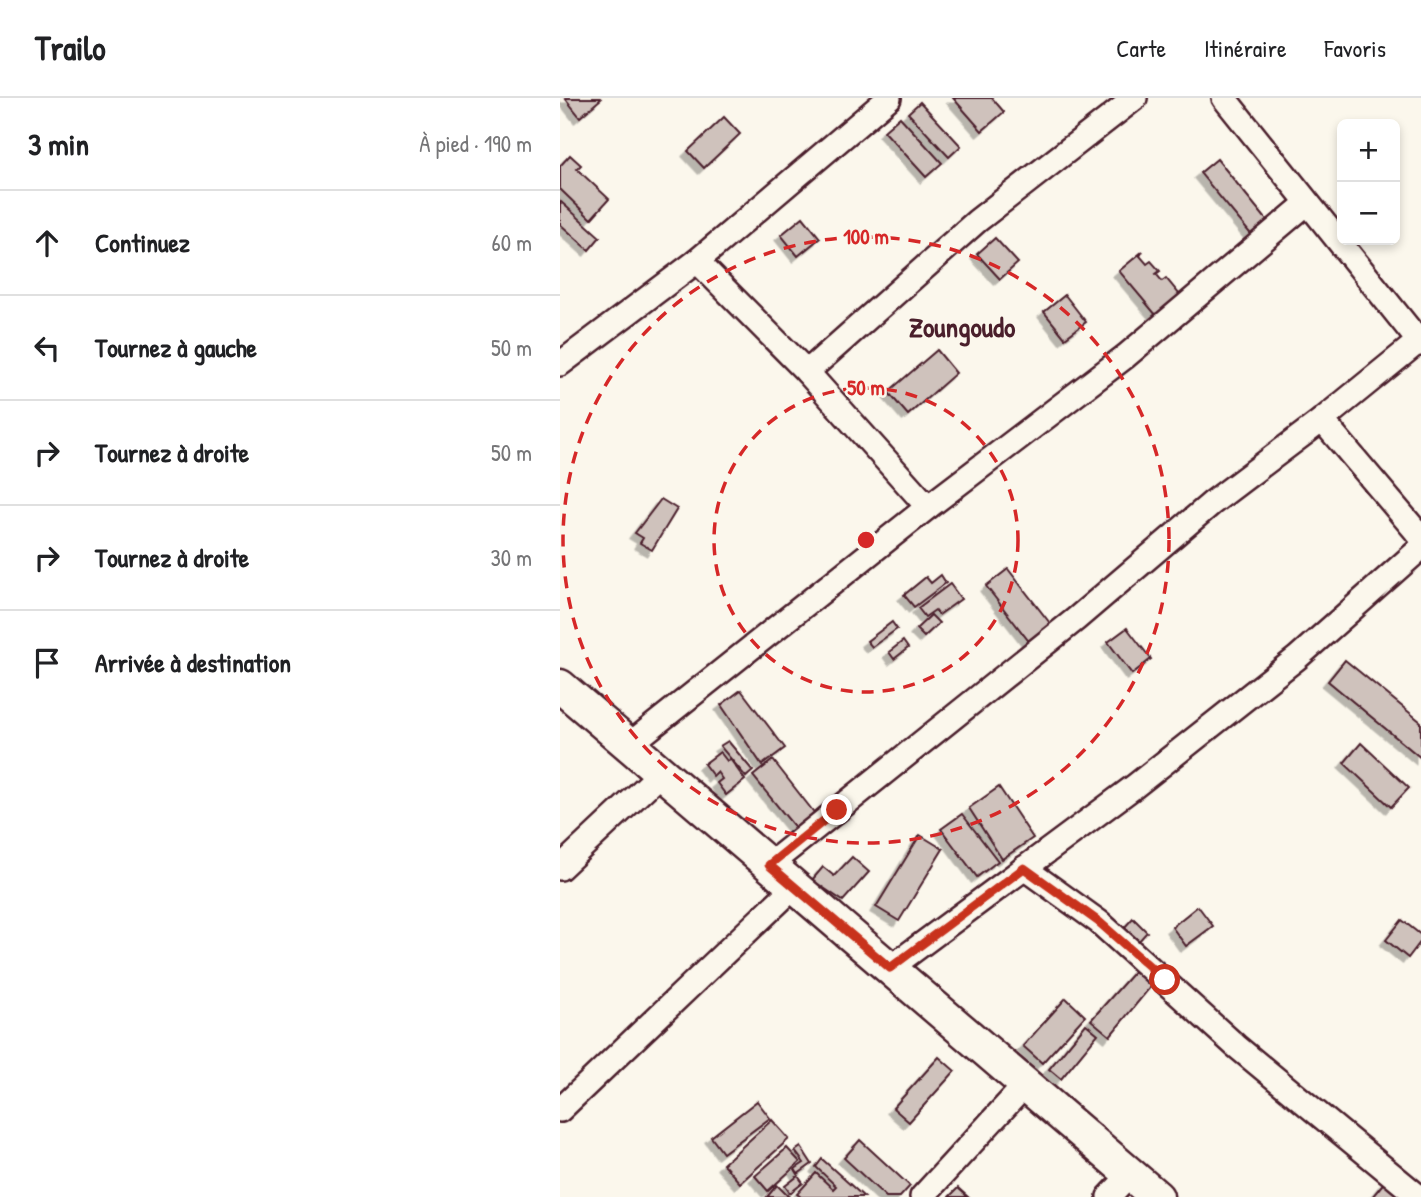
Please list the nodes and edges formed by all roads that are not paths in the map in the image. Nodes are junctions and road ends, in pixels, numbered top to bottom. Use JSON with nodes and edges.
{"nodes":[{"id":1,"x":889,"y":98,"type":"edge"},
{"id":2,"x":1135,"y":98,"type":"edge"},
{"id":3,"x":1224,"y":98,"type":"edge"},
{"id":4,"x":1306,"y":204,"type":"junction"},
{"id":5,"x":697,"y":261,"type":"junction"},
{"id":6,"x":1420,"y":343,"type":"edge"},
{"id":7,"x":560,"y":364,"type":"edge"},
{"id":8,"x":807,"y":372,"type":"junction"},
{"id":9,"x":1322,"y":420,"type":"junction"},
{"id":10,"x":928,"y":506,"type":"junction"},
{"id":11,"x":1421,"y":537,"type":"edge"},
{"id":12,"x":1421,"y":548,"type":"edge"},
{"id":13,"x":560,"y":686,"type":"edge"},
{"id":14,"x":629,"y":745,"type":"junction"},
{"id":15,"x":661,"y":773,"type":"junction"},
{"id":16,"x":769,"y":865,"type":"junction"},
{"id":17,"x":560,"y":868,"type":"edge"},
{"id":18,"x":1024,"y":868,"type":"junction"},
{"id":19,"x":794,"y":887,"type":"junction"},
{"id":20,"x":890,"y":968,"type":"junction"},
{"id":21,"x":1025,"y":1085,"type":"junction"},
{"id":22,"x":560,"y":1110,"type":"edge"},
{"id":23,"x":1119,"y":1186,"type":"edge"},
{"id":24,"x":922,"y":1197,"type":"edge"},
{"id":25,"x":1157,"y":1197,"type":"edge"},
{"id":26,"x":1419,"y":1197,"type":"edge"}],
"edges":[{"from":1,"to":5,"type":"street"},
{"from":2,"to":8,"type":"street"},
{"from":3,"to":4,"type":"street"},
{"from":4,"to":6,"type":"street"},
{"from":4,"to":10,"type":"street"},
{"from":5,"to":7,"type":"street"},
{"from":5,"to":8,"type":"street"},
{"from":6,"to":9,"type":"street"},
{"from":8,"to":10,"type":"street"},
{"from":9,"to":11,"type":"street"},
{"from":9,"to":16,"type":"street"},
{"from":10,"to":14,"type":"street"},
{"from":12,"to":18,"type":"street"},
{"from":13,"to":14,"type":"main road"},
{"from":14,"to":15,"type":"main road"},
{"from":15,"to":16,"type":"main road"},
{"from":15,"to":17,"type":"street"},
{"from":16,"to":19,"type":"main road"},
{"from":18,"to":20,"type":"street"},
{"from":18,"to":26,"type":"street"},
{"from":19,"to":20,"type":"main road"},
{"from":19,"to":22,"type":"street"},
{"from":20,"to":21,"type":"main road"},
{"from":21,"to":23,"type":"main road"},
{"from":21,"to":24,"type":"street"},
{"from":23,"to":25,"type":"main road"}]}
